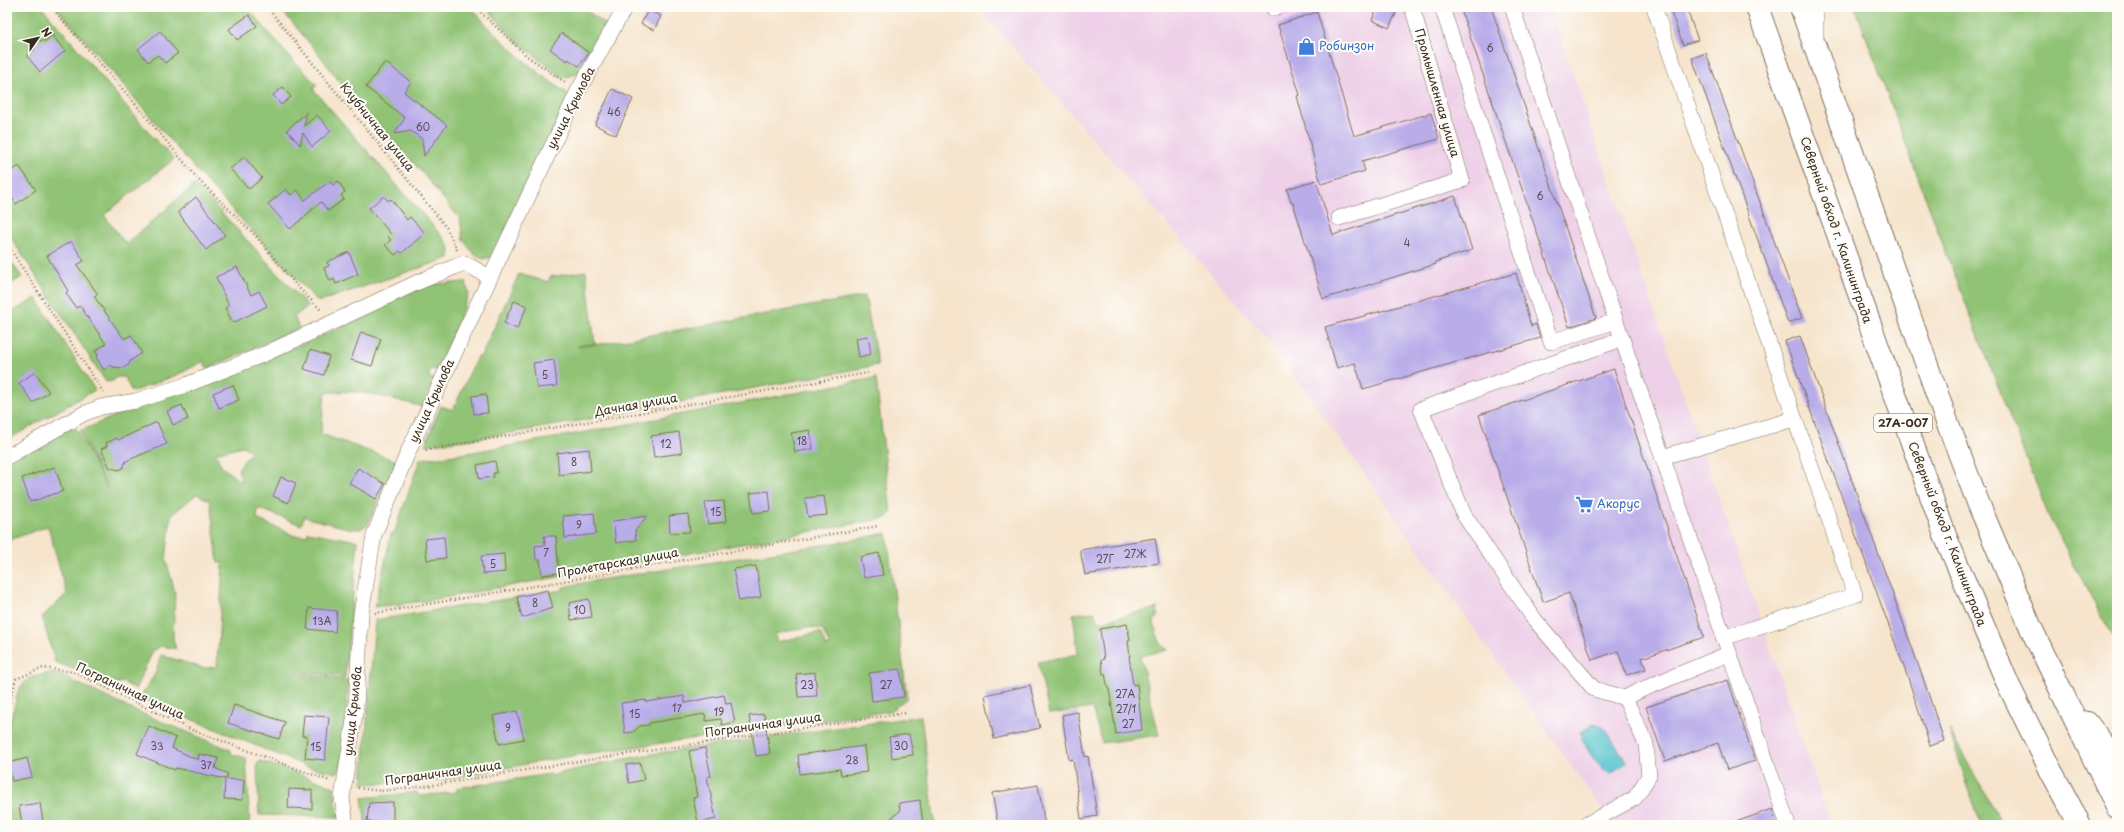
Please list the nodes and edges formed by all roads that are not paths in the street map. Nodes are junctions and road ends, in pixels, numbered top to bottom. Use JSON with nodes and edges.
{"nodes":[{"id":1,"x":626,"y":7,"type":"edge"},
{"id":2,"x":1412,"y":7,"type":"edge"},
{"id":3,"x":1442,"y":7,"type":"edge"},
{"id":4,"x":1512,"y":7,"type":"edge"},
{"id":5,"x":1654,"y":7,"type":"edge"},
{"id":6,"x":1748,"y":7,"type":"edge"},
{"id":7,"x":1757,"y":7,"type":"edge"},
{"id":8,"x":1801,"y":7,"type":"edge"},
{"id":9,"x":1814,"y":7,"type":"edge"},
{"id":10,"x":1767,"y":35,"type":"junction"},
{"id":11,"x":1814,"y":42,"type":"junction"},
{"id":12,"x":1339,"y":218,"type":"dead end"},
{"id":13,"x":490,"y":277,"type":"junction"},
{"id":14,"x":1616,"y":321,"type":"junction"},
{"id":15,"x":1622,"y":339,"type":"junction"},
{"id":16,"x":1794,"y":419,"type":"junction"},
{"id":17,"x":7,"y":457,"type":"edge"},
{"id":18,"x":1662,"y":457,"type":"junction"},
{"id":19,"x":1723,"y":638,"type":"junction"},
{"id":20,"x":1728,"y":654,"type":"junction"},
{"id":21,"x":2058,"y":685,"type":"junction"},
{"id":22,"x":1625,"y":698,"type":"junction"},
{"id":23,"x":2117,"y":762,"type":"edge"},
{"id":24,"x":2117,"y":807,"type":"edge"},
{"id":25,"x":346,"y":825,"type":"edge"},
{"id":26,"x":1585,"y":825,"type":"edge"},
{"id":27,"x":1788,"y":825,"type":"edge"},
{"id":28,"x":2080,"y":825,"type":"edge"}],
"edges":[{"from":1,"to":13,"type":"street","name":"улица Крылова"},
{"from":2,"to":12,"type":"street","name":"Промышленная улица"},
{"from":3,"to":14,"type":"street"},
{"from":4,"to":14,"type":"street"},
{"from":5,"to":16,"type":"street"},
{"from":6,"to":10,"type":"main road"},
{"from":7,"to":10,"type":"highway","name":"Северный обход г. Калининграда","number":"27А-007"},
{"from":8,"to":11,"type":"highway","number":"27А-007"},
{"from":9,"to":11,"type":"main road"},
{"from":10,"to":28,"type":"highway","name":"Северный обход г. Калининграда","number":"27А-007"},
{"from":11,"to":21,"type":"highway","number":"27А-007"},
{"from":13,"to":17,"type":"street"},
{"from":13,"to":25,"type":"street","name":"улица Крылова"},
{"from":14,"to":15,"type":"street"},
{"from":15,"to":18,"type":"street"},
{"from":15,"to":22,"type":"street"},
{"from":16,"to":18,"type":"street"},
{"from":16,"to":19,"type":"street"},
{"from":18,"to":19,"type":"street"},
{"from":19,"to":20,"type":"street"},
{"from":20,"to":22,"type":"street"},
{"from":20,"to":27,"type":"street"},
{"from":21,"to":23,"type":"highway"},
{"from":21,"to":24,"type":"highway","number":"27А-007"},
{"from":22,"to":26,"type":"street"}]}
